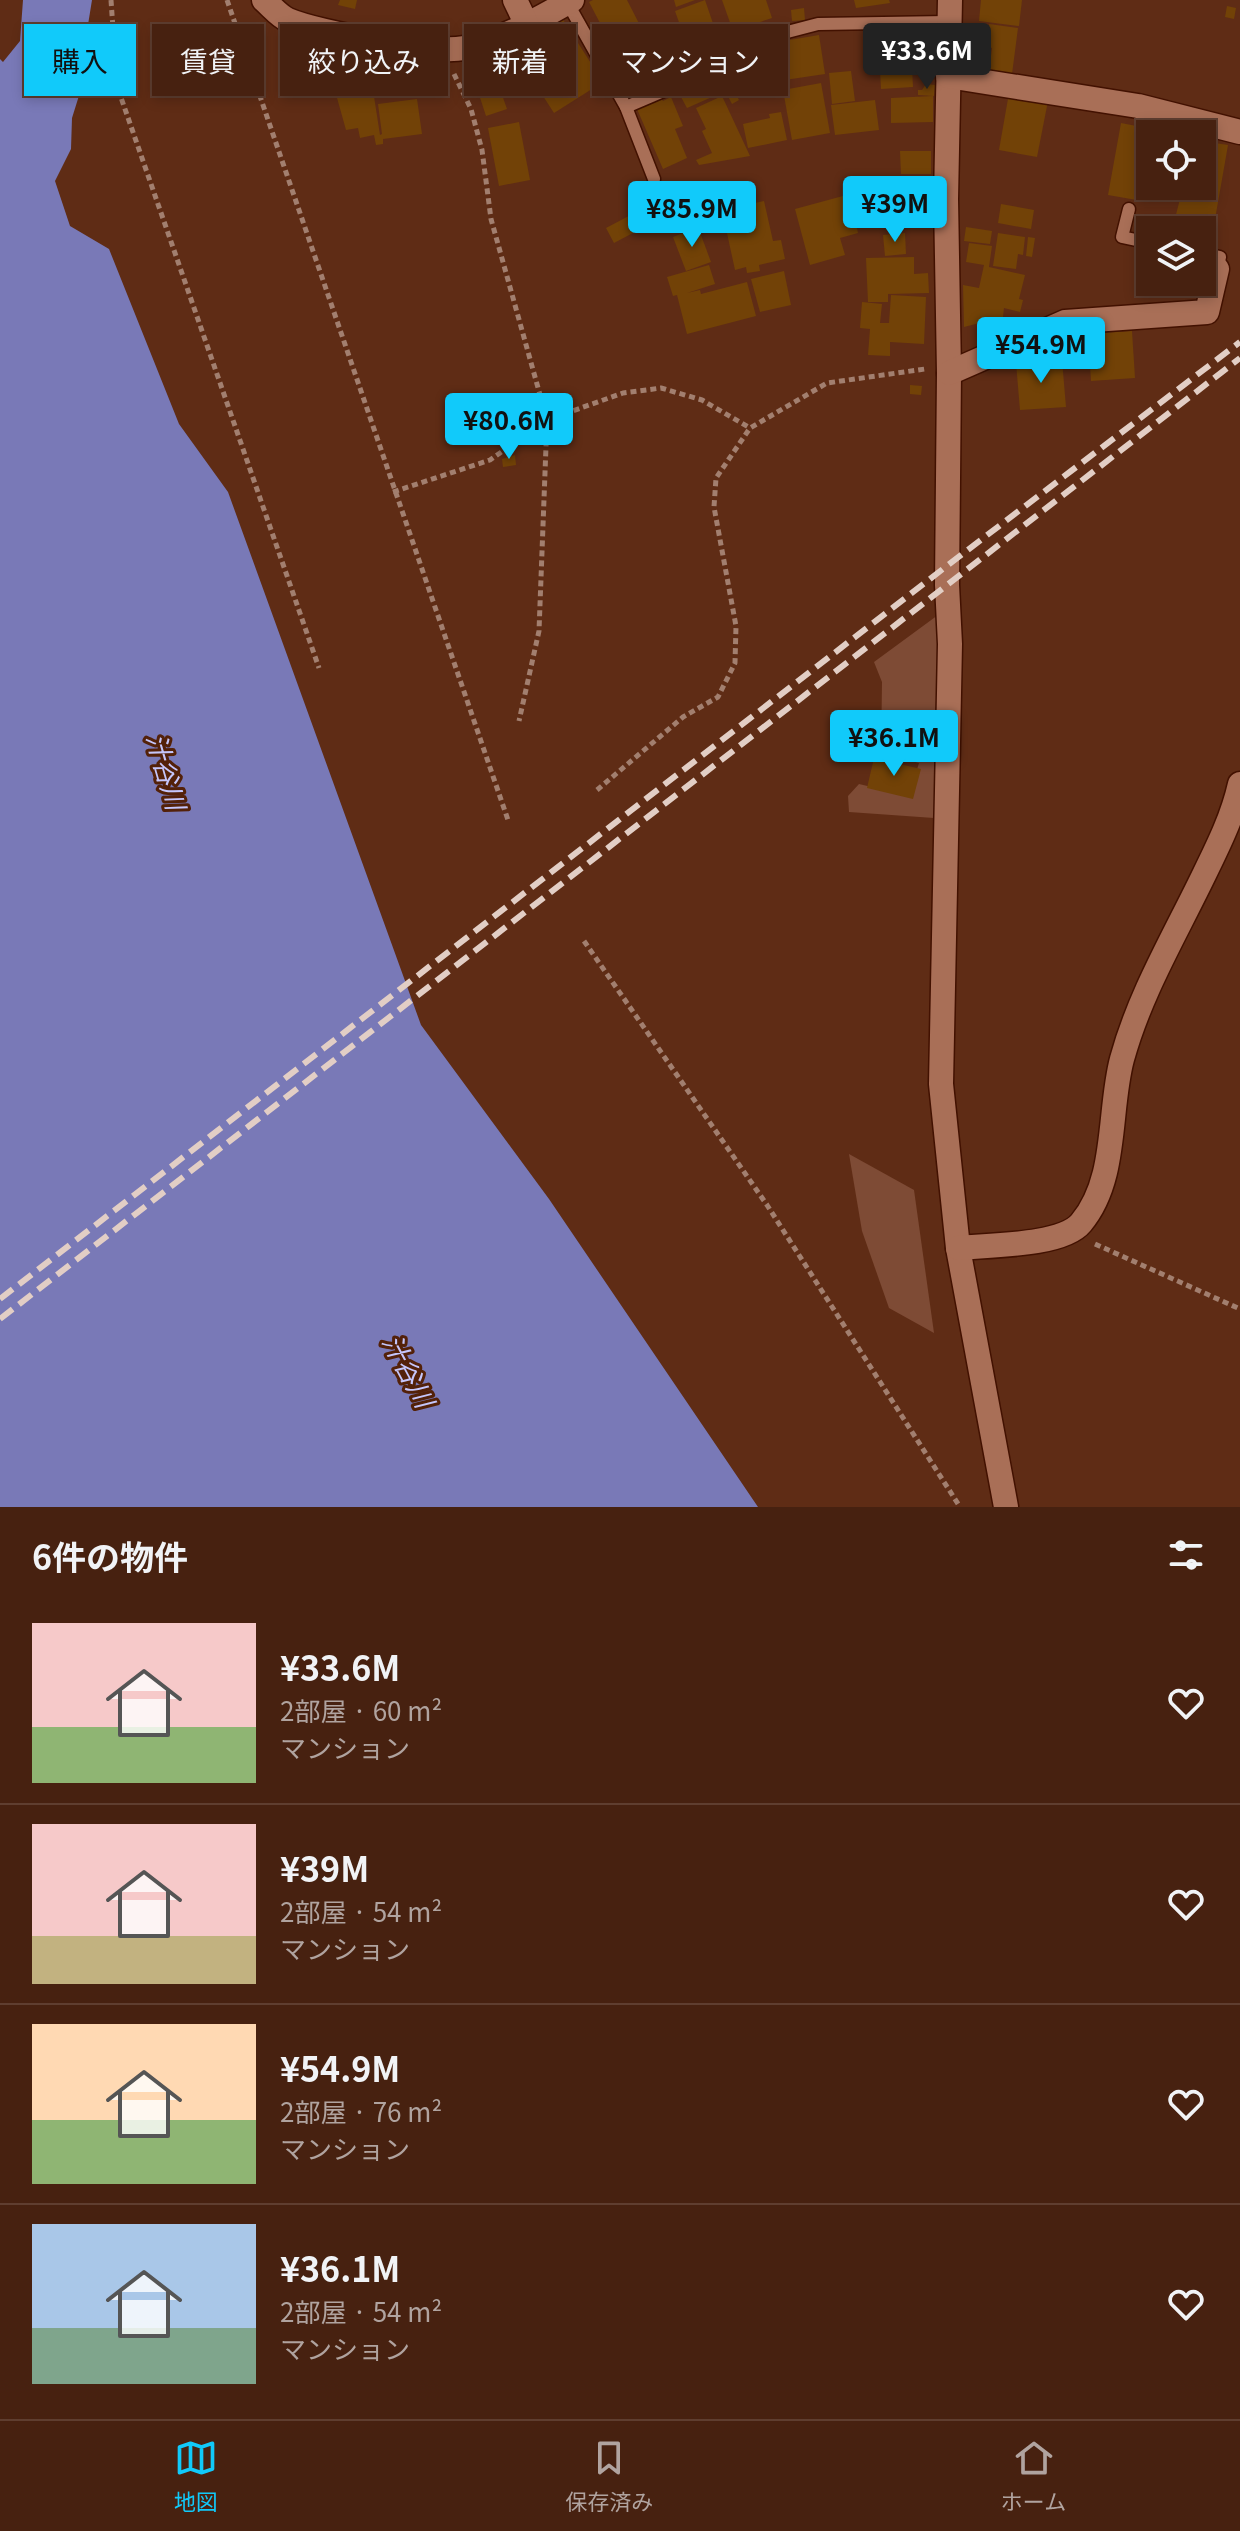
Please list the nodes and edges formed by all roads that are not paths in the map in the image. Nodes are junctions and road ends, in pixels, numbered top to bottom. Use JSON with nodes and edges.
{"nodes":[{"id":1,"x":264,"y":0,"type":"edge"},
{"id":2,"x":515,"y":0,"type":"edge"},
{"id":3,"x":570,"y":1,"type":"edge"},
{"id":4,"x":949,"y":11,"type":"edge"},
{"id":5,"x":527,"y":24,"type":"edge"},
{"id":6,"x":529,"y":24,"type":"edge"},
{"id":7,"x":464,"y":48,"type":"edge"},
{"id":8,"x":948,"y":76,"type":"junction"},
{"id":9,"x":626,"y":107,"type":"junction"},
{"id":10,"x":1240,"y":132,"type":"edge"},
{"id":11,"x":654,"y":179,"type":"dead end"},
{"id":12,"x":1129,"y":209,"type":"dead end"},
{"id":13,"x":1136,"y":240,"type":"edge"},
{"id":14,"x":1208,"y":296,"type":"edge"},
{"id":15,"x":949,"y":373,"type":"junction"},
{"id":16,"x":1240,"y":784,"type":"edge"},
{"id":17,"x":958,"y":1248,"type":"junction"},
{"id":18,"x":1006,"y":1507,"type":"edge"}],
"edges":[{"from":1,"to":7,"type":"street"},
{"from":2,"to":5,"type":"street"},
{"from":3,"to":6,"type":"street"},
{"from":3,"to":9,"type":"lane"},
{"from":4,"to":8,"type":"street"},
{"from":4,"to":9,"type":"lane"},
{"from":8,"to":10,"type":"street"},
{"from":8,"to":15,"type":"street"},
{"from":9,"to":11,"type":"lane"},
{"from":12,"to":13,"type":"lane"},
{"from":14,"to":15,"type":"street"},
{"from":15,"to":17,"type":"street"},
{"from":16,"to":17,"type":"street"},
{"from":17,"to":18,"type":"street"}]}
